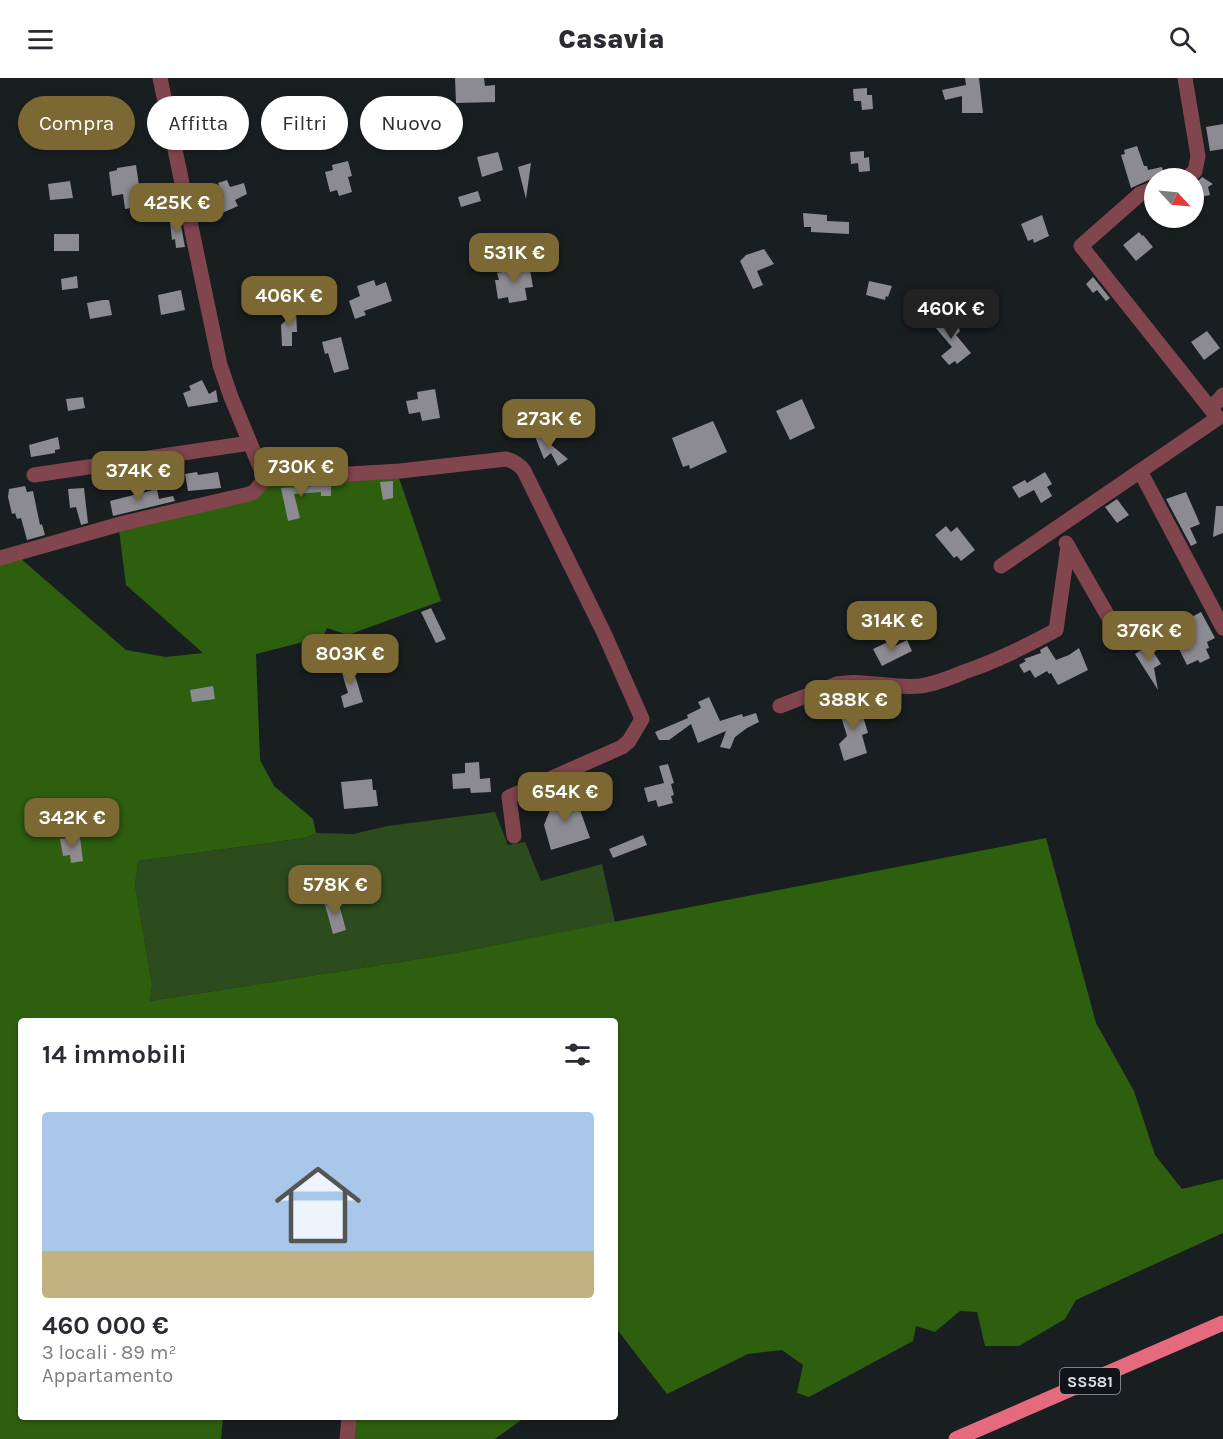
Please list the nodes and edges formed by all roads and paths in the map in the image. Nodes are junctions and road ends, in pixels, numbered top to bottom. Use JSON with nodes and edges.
{"nodes":[{"id":1,"x":160,"y":78,"type":"edge"},
{"id":2,"x":1185,"y":78,"type":"edge"},
{"id":3,"x":1196,"y":168,"type":"edge"},
{"id":4,"x":1144,"y":192,"type":"edge"},
{"id":5,"x":1223,"y":395,"type":"edge"},
{"id":6,"x":1211,"y":409,"type":"junction"},
{"id":7,"x":250,"y":443,"type":"junction"},
{"id":8,"x":1140,"y":471,"type":"junction"},
{"id":9,"x":34,"y":475,"type":"dead end"},
{"id":10,"x":265,"y":479,"type":"junction"},
{"id":11,"x":1057,"y":528,"type":"junction"},
{"id":12,"x":1068,"y":546,"type":"junction"},
{"id":13,"x":0,"y":558,"type":"edge"},
{"id":14,"x":1001,"y":566,"type":"dead end"},
{"id":15,"x":1223,"y":628,"type":"edge"},
{"id":16,"x":1117,"y":632,"type":"dead end"},
{"id":17,"x":780,"y":706,"type":"dead end"},
{"id":18,"x":514,"y":836,"type":"dead end"},
{"id":19,"x":1223,"y":1323,"type":"edge"},
{"id":20,"x":349,"y":1420,"type":"edge"},
{"id":21,"x":347,"y":1439,"type":"edge"},
{"id":22,"x":956,"y":1439,"type":"edge"}],
"edges":[{"from":1,"to":7,"type":"street"},
{"from":2,"to":3,"type":"street"},
{"from":4,"to":6,"type":"street"},
{"from":5,"to":6,"type":"street"},
{"from":6,"to":8,"type":"street"},
{"from":7,"to":9,"type":"street"},
{"from":7,"to":10,"type":"street"},
{"from":8,"to":11,"type":"street"},
{"from":8,"to":15,"type":"street"},
{"from":10,"to":13,"type":"street"},
{"from":10,"to":18,"type":"street"},
{"from":11,"to":12,"type":"street"},
{"from":11,"to":14,"type":"street"},
{"from":12,"to":16,"type":"street"},
{"from":12,"to":17,"type":"street"},
{"from":19,"to":22,"type":"main road","number":"SS581"},
{"from":20,"to":21,"type":"street"}]}
